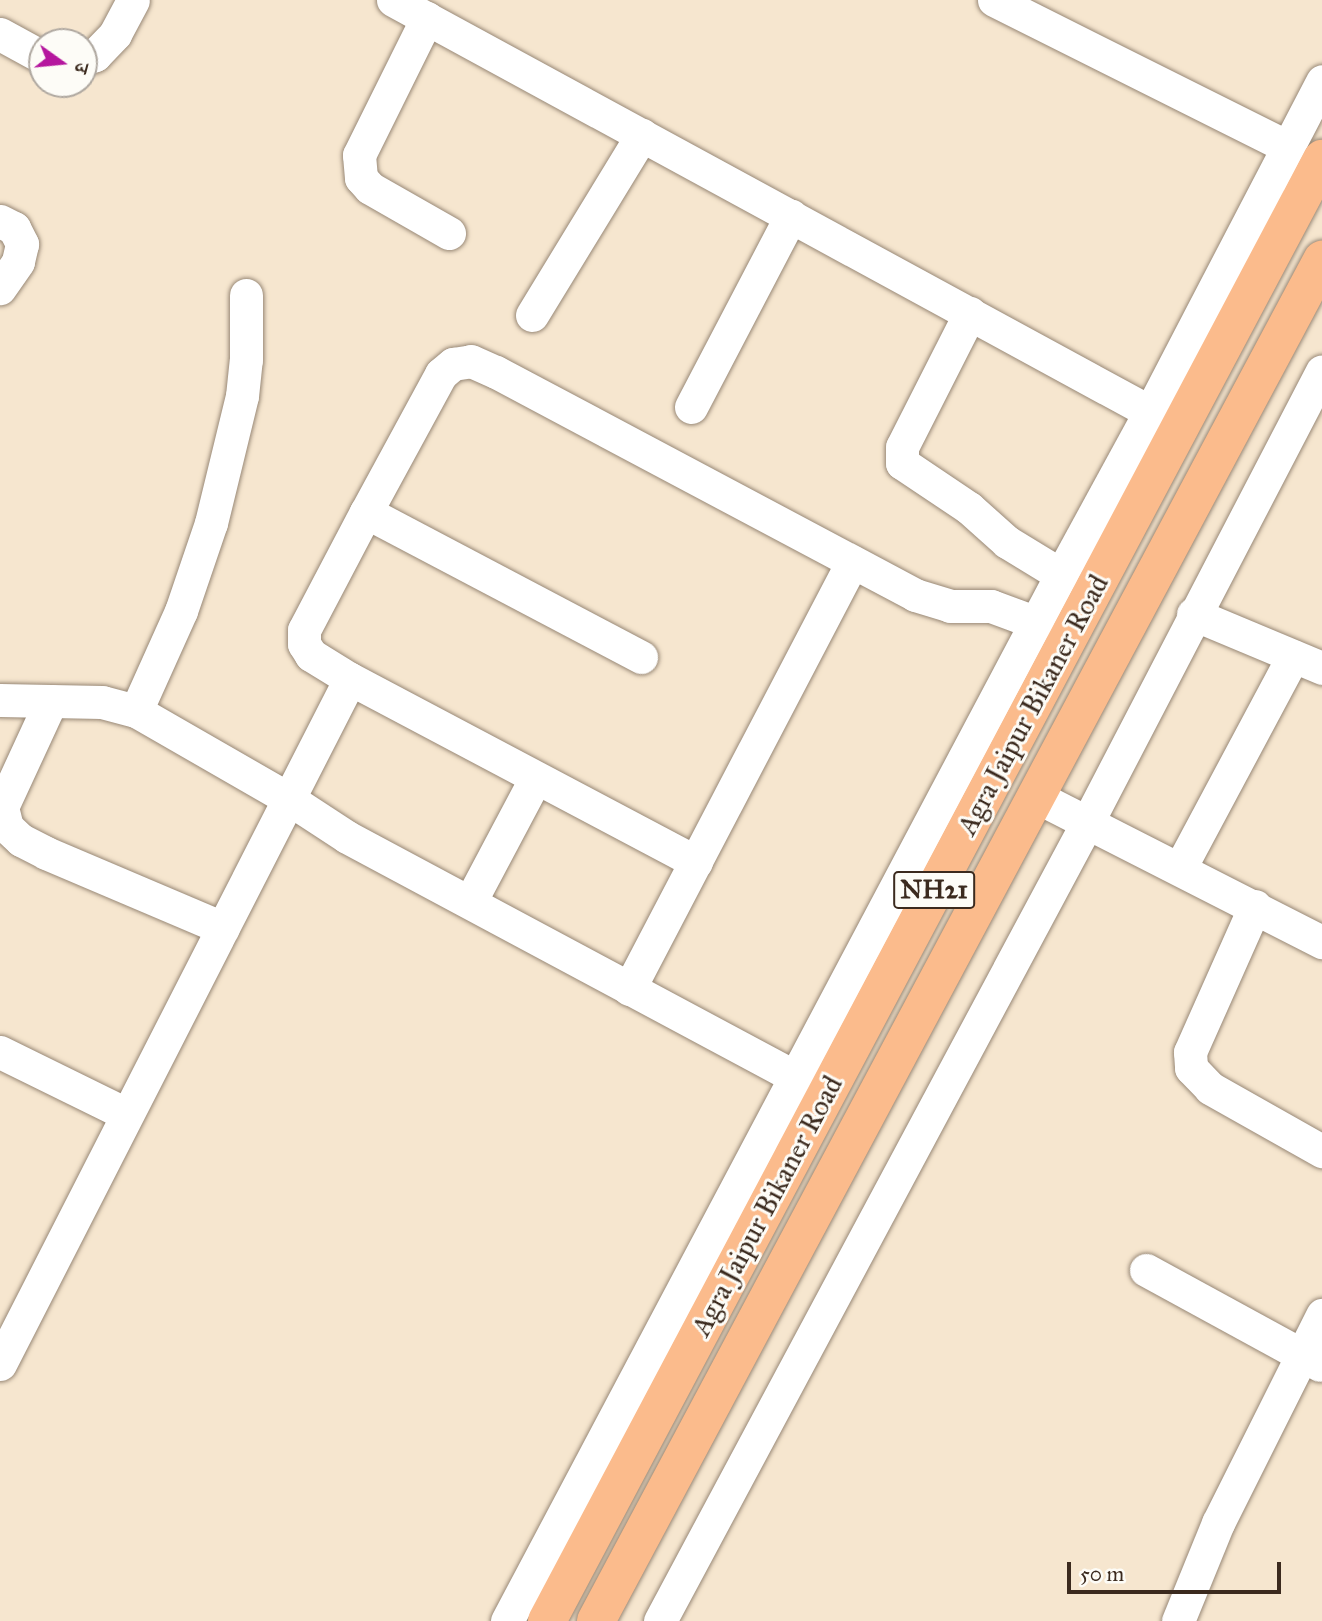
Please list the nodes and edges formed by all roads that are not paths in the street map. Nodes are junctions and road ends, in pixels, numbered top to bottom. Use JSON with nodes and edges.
{"nodes":[{"id":1,"x":133,"y":0,"type":"edge"},
{"id":2,"x":994,"y":0,"type":"edge"},
{"id":3,"x":411,"y":9,"type":"edge"},
{"id":4,"x":0,"y":34,"type":"edge"},
{"id":5,"x":28,"y":49,"type":"edge"},
{"id":6,"x":98,"y":51,"type":"edge"},
{"id":7,"x":1322,"y":81,"type":"edge"},
{"id":8,"x":642,"y":135,"type":"junction"},
{"id":9,"x":1304,"y":153,"type":"edge"},
{"id":10,"x":791,"y":216,"type":"junction"},
{"id":11,"x":0,"y":221,"type":"edge"},
{"id":12,"x":449,"y":233,"type":"dead end"},
{"id":13,"x":1322,"y":260,"type":"edge"},
{"id":14,"x":0,"y":288,"type":"edge"},
{"id":15,"x":246,"y":295,"type":"dead end"},
{"id":16,"x":970,"y":313,"type":"junction"},
{"id":17,"x":532,"y":315,"type":"dead end"},
{"id":18,"x":1322,"y":371,"type":"edge"},
{"id":19,"x":691,"y":407,"type":"dead end"},
{"id":20,"x":1150,"y":412,"type":"junction"},
{"id":21,"x":366,"y":512,"type":"junction"},
{"id":22,"x":852,"y":562,"type":"junction"},
{"id":23,"x":1060,"y":575,"type":"junction"},
{"id":24,"x":1194,"y":614,"type":"junction"},
{"id":25,"x":1037,"y":623,"type":"junction"},
{"id":26,"x":641,"y":657,"type":"dead end"},
{"id":27,"x":1308,"y":662,"type":"edge"},
{"id":28,"x":349,"y":679,"type":"junction"},
{"id":29,"x":0,"y":700,"type":"edge"},
{"id":30,"x":51,"y":701,"type":"junction"},
{"id":31,"x":136,"y":711,"type":"junction"},
{"id":32,"x":535,"y":779,"type":"junction"},
{"id":33,"x":1037,"y":797,"type":"junction"},
{"id":34,"x":289,"y":799,"type":"junction"},
{"id":35,"x":1087,"y":823,"type":"junction"},
{"id":36,"x":696,"y":862,"type":"junction"},
{"id":37,"x":1180,"y":868,"type":"junction"},
{"id":38,"x":470,"y":902,"type":"junction"},
{"id":39,"x":1255,"y":906,"type":"junction"},
{"id":40,"x":223,"y":928,"type":"junction"},
{"id":41,"x":1322,"y":942,"type":"edge"},
{"id":42,"x":629,"y":989,"type":"junction"},
{"id":43,"x":0,"y":1052,"type":"edge"},
{"id":44,"x":810,"y":1085,"type":"junction"},
{"id":45,"x":125,"y":1114,"type":"junction"},
{"id":46,"x":1322,"y":1151,"type":"edge"},
{"id":47,"x":1146,"y":1270,"type":"dead end"},
{"id":48,"x":11,"y":1314,"type":"edge"},
{"id":49,"x":1322,"y":1315,"type":"edge"},
{"id":50,"x":1312,"y":1360,"type":"edge"},
{"id":51,"x":0,"y":1364,"type":"edge"},
{"id":52,"x":508,"y":1621,"type":"edge"},
{"id":53,"x":547,"y":1621,"type":"edge"},
{"id":54,"x":596,"y":1621,"type":"edge"},
{"id":55,"x":660,"y":1621,"type":"edge"},
{"id":56,"x":1178,"y":1621,"type":"edge"}],
"edges":[{"from":1,"to":6,"type":"street"},
{"from":2,"to":9,"type":"street"},
{"from":3,"to":8,"type":"street"},
{"from":3,"to":12,"type":"street"},
{"from":4,"to":5,"type":"street"},
{"from":7,"to":9,"type":"street"},
{"from":8,"to":10,"type":"street"},
{"from":8,"to":17,"type":"street"},
{"from":9,"to":20,"type":"street"},
{"from":9,"to":44,"type":"highway","name":"Agra Jaipur Bikaner Road","number":"NH21"},
{"from":10,"to":16,"type":"street"},
{"from":10,"to":19,"type":"street"},
{"from":11,"to":14,"type":"street"},
{"from":13,"to":33,"type":"highway","name":"Agra Jaipur Bikaner Road","number":"NH21"},
{"from":15,"to":31,"type":"street"},
{"from":16,"to":20,"type":"street"},
{"from":16,"to":23,"type":"street"},
{"from":18,"to":24,"type":"street"},
{"from":20,"to":23,"type":"street"},
{"from":21,"to":22,"type":"street"},
{"from":21,"to":26,"type":"street"},
{"from":21,"to":28,"type":"street"},
{"from":22,"to":25,"type":"street"},
{"from":22,"to":36,"type":"street"},
{"from":23,"to":25,"type":"street"},
{"from":24,"to":27,"type":"street"},
{"from":24,"to":35,"type":"street"},
{"from":25,"to":44,"type":"street"},
{"from":27,"to":37,"type":"street"},
{"from":28,"to":32,"type":"street"},
{"from":28,"to":34,"type":"street"},
{"from":29,"to":30,"type":"street"},
{"from":30,"to":31,"type":"street"},
{"from":30,"to":40,"type":"street"},
{"from":31,"to":34,"type":"street"},
{"from":32,"to":36,"type":"street"},
{"from":32,"to":38,"type":"street"},
{"from":33,"to":35,"type":"street"},
{"from":33,"to":54,"type":"highway","name":"Agra Jaipur Bikaner Road","number":"NH21"},
{"from":34,"to":38,"type":"street"},
{"from":34,"to":40,"type":"street"},
{"from":35,"to":37,"type":"street"},
{"from":35,"to":55,"type":"street"},
{"from":36,"to":42,"type":"street"},
{"from":37,"to":39,"type":"street"},
{"from":38,"to":42,"type":"street"},
{"from":39,"to":41,"type":"street"},
{"from":39,"to":46,"type":"street"},
{"from":40,"to":45,"type":"street"},
{"from":42,"to":44,"type":"street"},
{"from":43,"to":45,"type":"street"},
{"from":44,"to":52,"type":"street"},
{"from":44,"to":53,"type":"highway","name":"Agra Jaipur Bikaner Road","number":"NH21"},
{"from":45,"to":48,"type":"street"},
{"from":47,"to":50,"type":"street"},
{"from":48,"to":51,"type":"street"},
{"from":49,"to":50,"type":"street"},
{"from":50,"to":56,"type":"street"}]}
